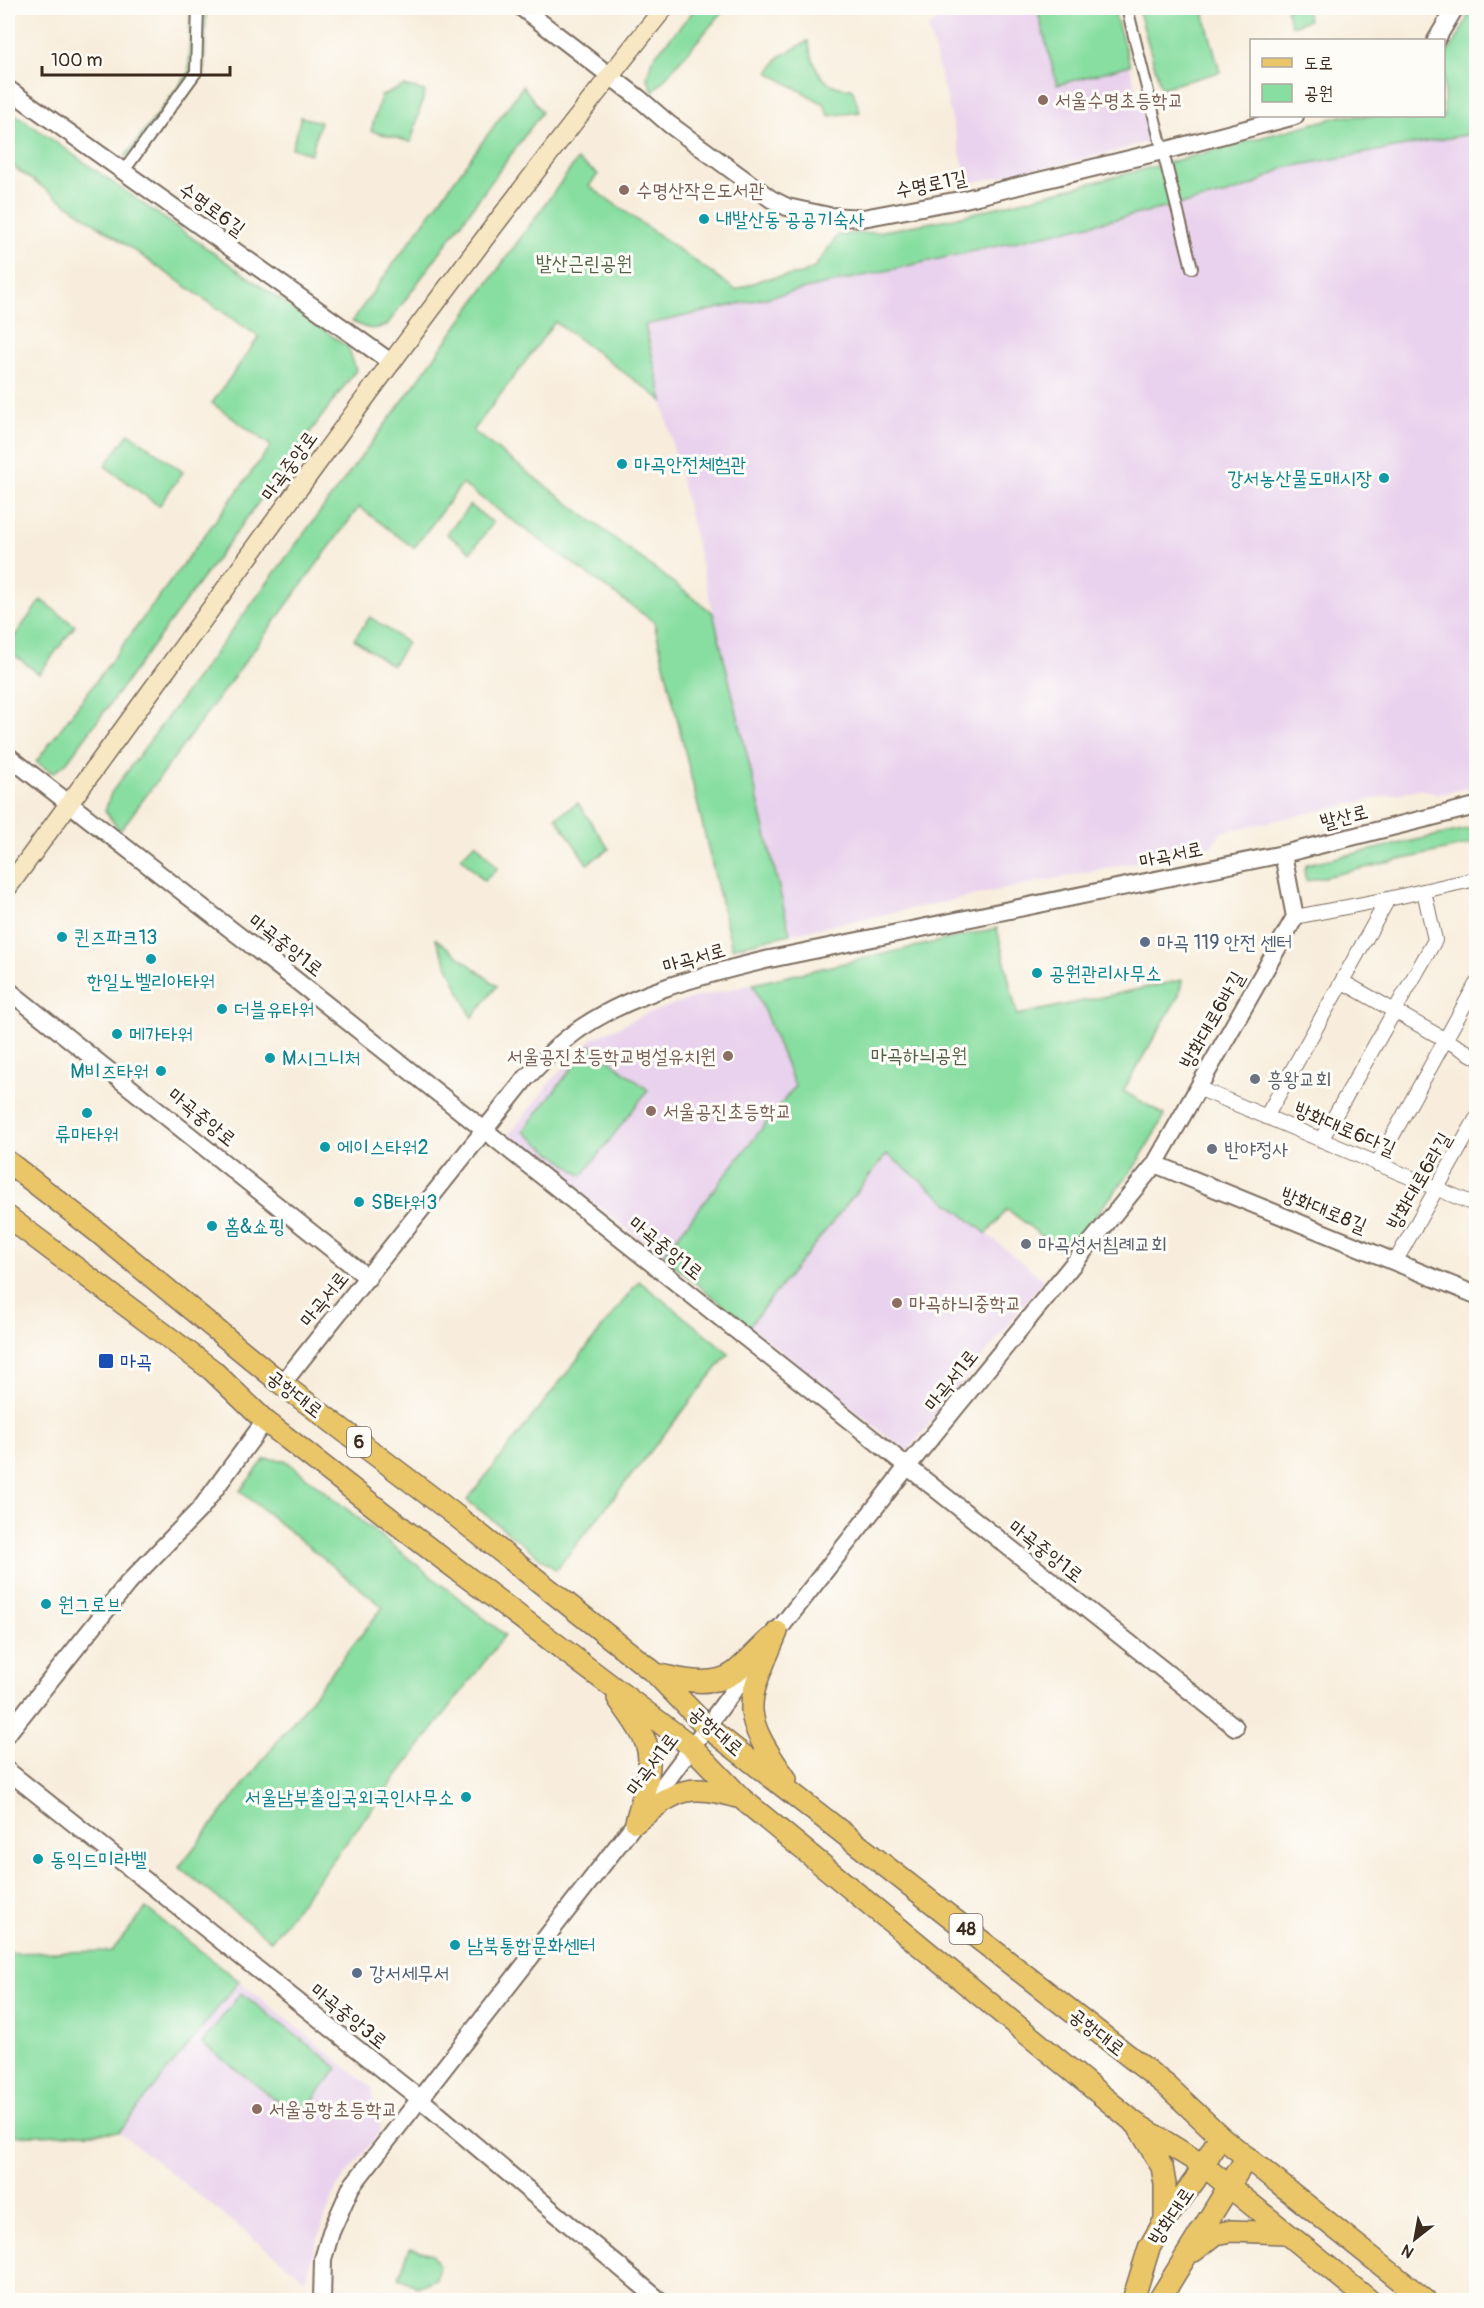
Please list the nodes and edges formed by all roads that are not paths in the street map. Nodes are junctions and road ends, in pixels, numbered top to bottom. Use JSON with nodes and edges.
{"nodes":[{"id":1,"x":198,"y":8,"type":"edge"},
{"id":2,"x":522,"y":8,"type":"edge"},
{"id":3,"x":664,"y":8,"type":"edge"},
{"id":4,"x":1127,"y":8,"type":"edge"},
{"id":5,"x":1455,"y":8,"type":"edge"},
{"id":6,"x":1437,"y":39,"type":"edge"},
{"id":7,"x":609,"y":75,"type":"junction"},
{"id":8,"x":8,"y":89,"type":"edge"},
{"id":9,"x":1291,"y":117,"type":"edge"},
{"id":10,"x":1163,"y":151,"type":"junction"},
{"id":11,"x":123,"y":172,"type":"junction"},
{"id":12,"x":1192,"y":268,"type":"dead end"},
{"id":13,"x":392,"y":363,"type":"junction"},
{"id":14,"x":8,"y":756,"type":"edge"},
{"id":15,"x":69,"y":803,"type":"junction"},
{"id":16,"x":1476,"y":806,"type":"edge"},
{"id":17,"x":1283,"y":854,"type":"junction"},
{"id":18,"x":1476,"y":879,"type":"edge"},
{"id":19,"x":8,"y":887,"type":"edge"},
{"id":20,"x":1424,"y":891,"type":"junction"},
{"id":21,"x":1388,"y":899,"type":"junction"},
{"id":22,"x":1295,"y":916,"type":"junction"},
{"id":23,"x":1342,"y":982,"type":"junction"},
{"id":24,"x":1476,"y":984,"type":"edge"},
{"id":25,"x":8,"y":990,"type":"edge"},
{"id":26,"x":1394,"y":1011,"type":"junction"},
{"id":27,"x":1446,"y":1040,"type":"junction"},
{"id":28,"x":1476,"y":1057,"type":"edge"},
{"id":29,"x":1198,"y":1089,"type":"junction"},
{"id":30,"x":1266,"y":1117,"type":"junction"},
{"id":31,"x":1476,"y":1119,"type":"edge"},
{"id":32,"x":485,"y":1131,"type":"junction"},
{"id":33,"x":1321,"y":1140,"type":"junction"},
{"id":34,"x":8,"y":1162,"type":"edge"},
{"id":35,"x":1155,"y":1164,"type":"junction"},
{"id":36,"x":1377,"y":1164,"type":"junction"},
{"id":37,"x":1437,"y":1189,"type":"junction"},
{"id":38,"x":1476,"y":1205,"type":"edge"},
{"id":39,"x":8,"y":1217,"type":"edge"},
{"id":40,"x":1395,"y":1262,"type":"junction"},
{"id":41,"x":368,"y":1278,"type":"junction"},
{"id":42,"x":1476,"y":1295,"type":"edge"},
{"id":43,"x":282,"y":1384,"type":"junction"},
{"id":44,"x":265,"y":1420,"type":"junction"},
{"id":45,"x":907,"y":1467,"type":"junction"},
{"id":46,"x":777,"y":1632,"type":"junction"},
{"id":47,"x":657,"y":1674,"type":"junction"},
{"id":48,"x":610,"y":1685,"type":"junction"},
{"id":49,"x":707,"y":1727,"type":"junction"},
{"id":50,"x":1235,"y":1727,"type":"dead end"},
{"id":51,"x":8,"y":1733,"type":"edge"},
{"id":52,"x":691,"y":1746,"type":"junction"},
{"id":53,"x":8,"y":1771,"type":"edge"},
{"id":54,"x":798,"y":1797,"type":"junction"},
{"id":55,"x":741,"y":1798,"type":"junction"},
{"id":56,"x":636,"y":1822,"type":"junction"},
{"id":57,"x":420,"y":2099,"type":"junction"},
{"id":58,"x":1135,"y":2123,"type":"junction"},
{"id":59,"x":1220,"y":2136,"type":"junction"},
{"id":60,"x":1247,"y":2157,"type":"junction"},
{"id":61,"x":1204,"y":2166,"type":"junction"},
{"id":62,"x":1228,"y":2185,"type":"junction"},
{"id":63,"x":1165,"y":2220,"type":"junction"},
{"id":64,"x":1286,"y":2233,"type":"junction"},
{"id":65,"x":1186,"y":2257,"type":"junction"},
{"id":66,"x":322,"y":2301,"type":"edge"},
{"id":67,"x":659,"y":2301,"type":"edge"},
{"id":68,"x":1133,"y":2301,"type":"edge"},
{"id":69,"x":1159,"y":2301,"type":"edge"},
{"id":70,"x":1369,"y":2301,"type":"edge"},
{"id":71,"x":1425,"y":2301,"type":"edge"}],
"edges":[{"from":1,"to":11,"type":"street"},
{"from":2,"to":7,"type":"street","name":"수명로1길"},
{"from":3,"to":7,"type":"main road","name":"마곡중앙로"},
{"from":4,"to":10,"type":"street"},
{"from":5,"to":6,"type":"street"},
{"from":7,"to":10,"type":"street","name":"수명로1길"},
{"from":7,"to":13,"type":"main road","name":"마곡중앙로"},
{"from":8,"to":11,"type":"street","name":"수명로6길"},
{"from":9,"to":10,"type":"street","name":"수명로1길"},
{"from":10,"to":12,"type":"street"},
{"from":11,"to":13,"type":"street","name":"수명로6길"},
{"from":13,"to":15,"type":"main road","name":"마곡중앙로"},
{"from":14,"to":15,"type":"street","name":"마곡중앙1로"},
{"from":15,"to":19,"type":"main road","name":"마곡중앙로"},
{"from":15,"to":32,"type":"street","name":"마곡중앙1로"},
{"from":16,"to":17,"type":"street","name":"발산로"},
{"from":17,"to":22,"type":"street"},
{"from":17,"to":32,"type":"street","name":"마곡서로"},
{"from":18,"to":20,"type":"street"},
{"from":20,"to":21,"type":"street"},
{"from":20,"to":26,"type":"street"},
{"from":21,"to":22,"type":"street"},
{"from":21,"to":23,"type":"street"},
{"from":22,"to":29,"type":"street","name":"방화대로6바길","number":"6"},
{"from":23,"to":26,"type":"street"},
{"from":23,"to":30,"type":"street"},
{"from":24,"to":27,"type":"street"},
{"from":25,"to":41,"type":"street","name":"마곡중앙로"},
{"from":26,"to":27,"type":"street"},
{"from":26,"to":33,"type":"street"},
{"from":27,"to":28,"type":"street"},
{"from":27,"to":36,"type":"street"},
{"from":29,"to":30,"type":"street","name":"방화대로6다길"},
{"from":29,"to":35,"type":"street","name":"방화대로6바길","number":"6"},
{"from":30,"to":33,"type":"street","name":"방화대로6다길"},
{"from":31,"to":37,"type":"street","name":"방화대로6라길"},
{"from":32,"to":41,"type":"street","name":"마곡서로"},
{"from":32,"to":45,"type":"street","name":"마곡중앙1로"},
{"from":33,"to":36,"type":"street","name":"방화대로6다길"},
{"from":34,"to":43,"type":"main road","name":"공항대로","number":"6"},
{"from":35,"to":40,"type":"street","name":"방화대로8길"},
{"from":35,"to":45,"type":"street","name":"마곡서1로","number":"6"},
{"from":36,"to":37,"type":"street","name":"방화대로6다길"},
{"from":37,"to":38,"type":"street","name":"방화대로6다길"},
{"from":37,"to":40,"type":"street","name":"방화대로6라길"},
{"from":39,"to":44,"type":"main road","name":"공항대로","number":"6"},
{"from":40,"to":42,"type":"street","name":"방화대로8길"},
{"from":41,"to":43,"type":"street","name":"마곡서로"},
{"from":43,"to":47,"type":"main road","name":"공항대로","number":"6"},
{"from":44,"to":48,"type":"main road","name":"공항대로","number":"6"},
{"from":44,"to":51,"type":"street"},
{"from":45,"to":46,"type":"street","name":"마곡서1로","number":"6"},
{"from":45,"to":50,"type":"street","name":"마곡중앙1로"},
{"from":46,"to":47,"type":"main road","number":"6"},
{"from":46,"to":49,"type":"street","name":"마곡서1로","number":"6"},
{"from":46,"to":54,"type":"main road"},
{"from":47,"to":49,"type":"main road","name":"공항대로","number":"6"},
{"from":48,"to":52,"type":"main road","name":"공항대로","number":"6"},
{"from":48,"to":56,"type":"main road"},
{"from":49,"to":52,"type":"street","name":"마곡서1로","number":"6"},
{"from":49,"to":54,"type":"main road","name":"공항대로","number":"48"},
{"from":52,"to":55,"type":"main road","name":"공항대로","number":"48"},
{"from":52,"to":56,"type":"street","name":"마곡서1로"},
{"from":53,"to":57,"type":"street","name":"마곡중앙3로"},
{"from":54,"to":59,"type":"main road","name":"공항대로","number":"48"},
{"from":55,"to":56,"type":"main road"},
{"from":55,"to":58,"type":"main road","name":"공항대로","number":"48"},
{"from":56,"to":57,"type":"street","name":"마곡서1로"},
{"from":57,"to":66,"type":"street","name":"마곡서1로"},
{"from":57,"to":67,"type":"street","name":"마곡중앙3로"},
{"from":58,"to":61,"type":"main road","name":"공항대로","number":"48"},
{"from":58,"to":63,"type":"main road"},
{"from":59,"to":60,"type":"main road","name":"공항대로","number":"48"},
{"from":59,"to":61,"type":"main road","name":"방화대로"},
{"from":60,"to":62,"type":"main road","name":"방화대로"},
{"from":60,"to":71,"type":"main road","name":"공항대로","number":"48"},
{"from":61,"to":62,"type":"main road","name":"공항대로","number":"48"},
{"from":61,"to":63,"type":"main road","name":"방화대로"},
{"from":62,"to":64,"type":"main road","name":"공항대로","number":"48"},
{"from":62,"to":65,"type":"main road","name":"방화대로"},
{"from":63,"to":68,"type":"main road","name":"방화대로"},
{"from":64,"to":65,"type":"main road"},
{"from":64,"to":70,"type":"main road","name":"공항대로","number":"48"},
{"from":65,"to":69,"type":"main road","name":"방화대로"}]}
